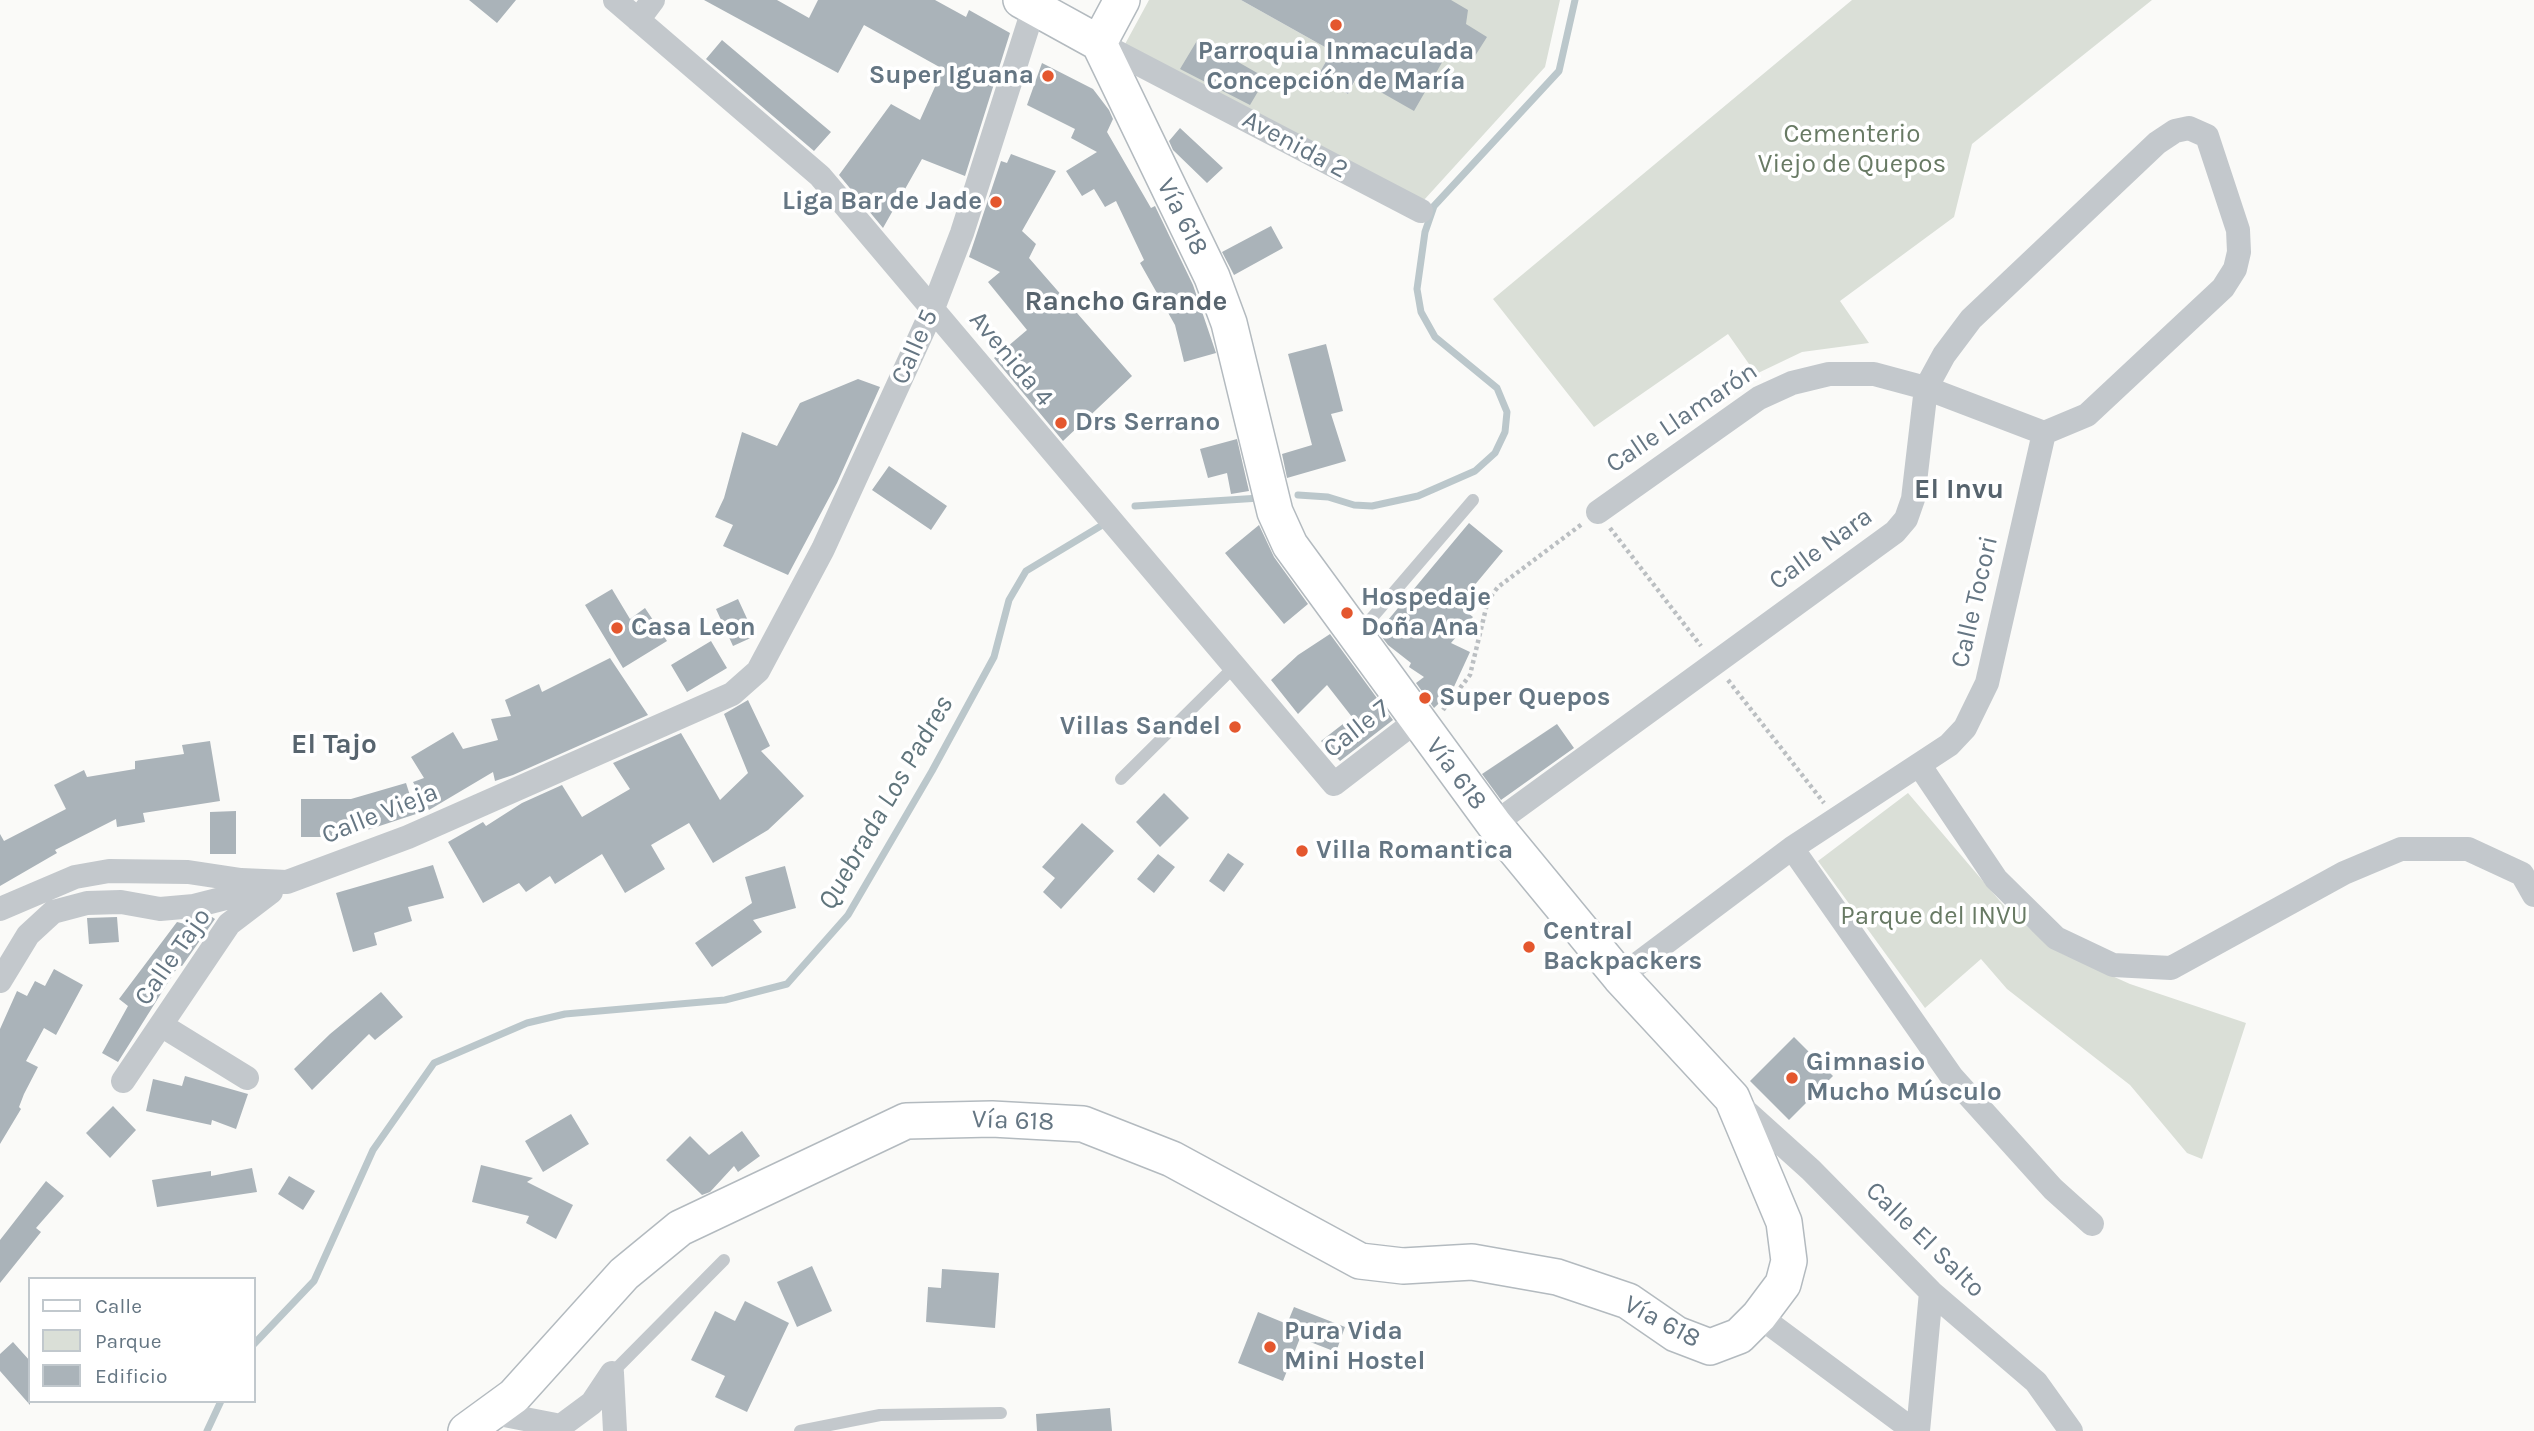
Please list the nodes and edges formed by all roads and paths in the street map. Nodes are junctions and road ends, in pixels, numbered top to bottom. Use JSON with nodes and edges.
{"nodes":[{"id":1,"x":615,"y":0,"type":"edge"},
{"id":2,"x":1122,"y":0,"type":"edge"},
{"id":3,"x":1028,"y":4,"type":"edge"},
{"id":4,"x":645,"y":10,"type":"edge"},
{"id":5,"x":1099,"y":43,"type":"junction"},
{"id":6,"x":1421,"y":211,"type":"dead end"},
{"id":7,"x":932,"y":311,"type":"junction"},
{"id":8,"x":1926,"y":388,"type":"junction"},
{"id":9,"x":2044,"y":433,"type":"junction"},
{"id":10,"x":1473,"y":500,"type":"dead end"},
{"id":11,"x":1598,"y":512,"type":"joint"},
{"id":12,"x":1355,"y":637,"type":"junction"},
{"id":13,"x":1233,"y":668,"type":"junction"},
{"id":14,"x":758,"y":671,"type":"joint"},
{"id":15,"x":1420,"y":726,"type":"junction"},
{"id":16,"x":1920,"y":766,"type":"junction"},
{"id":17,"x":1121,"y":779,"type":"dead end"},
{"id":18,"x":1334,"y":784,"type":"joint"},
{"id":19,"x":1494,"y":824,"type":"junction"},
{"id":20,"x":1792,"y":848,"type":"junction"},
{"id":21,"x":287,"y":882,"type":"junction"},
{"id":22,"x":2534,"y":895,"type":"edge"},
{"id":23,"x":0,"y":909,"type":"edge"},
{"id":24,"x":1620,"y":977,"type":"junction"},
{"id":25,"x":0,"y":981,"type":"edge"},
{"id":26,"x":161,"y":1025,"type":"junction"},
{"id":27,"x":247,"y":1078,"type":"dead end"},
{"id":28,"x":123,"y":1081,"type":"dead end"},
{"id":29,"x":1732,"y":1098,"type":"junction"},
{"id":30,"x":2092,"y":1224,"type":"dead end"},
{"id":31,"x":724,"y":1260,"type":"dead end"},
{"id":32,"x":1931,"y":1292,"type":"junction"},
{"id":33,"x":1759,"y":1316,"type":"junction"},
{"id":34,"x":612,"y":1373,"type":"junction"},
{"id":35,"x":1001,"y":1413,"type":"dead end"},
{"id":36,"x":480,"y":1422,"type":"edge"},
{"id":37,"x":614,"y":1431,"type":"edge"},
{"id":38,"x":800,"y":1431,"type":"edge"},
{"id":39,"x":1916,"y":1431,"type":"edge"},
{"id":40,"x":2071,"y":1431,"type":"edge"}],
"edges":[{"from":1,"to":4,"type":"street","name":"Avenida 4"},
{"from":2,"to":5,"type":"street"},
{"from":3,"to":5,"type":"street","name":"Avenida 2"},
{"from":3,"to":7,"type":"street","name":"Calle 5"},
{"from":4,"to":7,"type":"street","name":"Avenida 4"},
{"from":5,"to":6,"type":"street","name":"Avenida 2"},
{"from":5,"to":12,"type":"street","name":"Vía 618"},
{"from":7,"to":13,"type":"street","name":"Avenida 4"},
{"from":7,"to":14,"type":"street","name":"Calle 5"},
{"from":8,"to":9,"type":"street","name":"Calle Llamarón"},
{"from":8,"to":9,"type":"street","name":"Calle Nara"},
{"from":8,"to":11,"type":"street","name":"Calle Llamarón"},
{"from":8,"to":19,"type":"street","name":"Calle Nara"},
{"from":9,"to":16,"type":"street","name":"Calle Tocori"},
{"from":10,"to":12,"type":"lane"},
{"from":11,"to":15,"type":"path"},
{"from":12,"to":15,"type":"street","name":"Vía 618"},
{"from":13,"to":17,"type":"lane"},
{"from":13,"to":18,"type":"street","name":"Avenida 4"},
{"from":14,"to":21,"type":"street","name":"Calle Vieja"},
{"from":15,"to":18,"type":"street","name":"Calle 7"},
{"from":15,"to":19,"type":"street","name":"Vía 618"},
{"from":16,"to":20,"type":"street","name":"Calle Tocori"},
{"from":16,"to":22,"type":"street"},
{"from":19,"to":24,"type":"street","name":"Vía 618"},
{"from":20,"to":24,"type":"street","name":"Calle Tocori"},
{"from":20,"to":30,"type":"street"},
{"from":21,"to":23,"type":"street","name":"Calle Vieja"},
{"from":21,"to":25,"type":"street"},
{"from":21,"to":26,"type":"street","name":"Calle Tajo"},
{"from":24,"to":29,"type":"street","name":"Vía 618"},
{"from":26,"to":27,"type":"street"},
{"from":26,"to":28,"type":"street","name":"Calle Tajo"},
{"from":29,"to":32,"type":"street","name":"Calle El Salto"},
{"from":29,"to":33,"type":"street","name":"Vía 618"},
{"from":31,"to":34,"type":"lane"},
{"from":32,"to":39,"type":"street"},
{"from":32,"to":40,"type":"street","name":"Calle El Salto"},
{"from":33,"to":36,"type":"street","name":"Vía 618"},
{"from":33,"to":39,"type":"street"},
{"from":34,"to":36,"type":"street"},
{"from":34,"to":37,"type":"street"},
{"from":35,"to":38,"type":"lane"}]}
